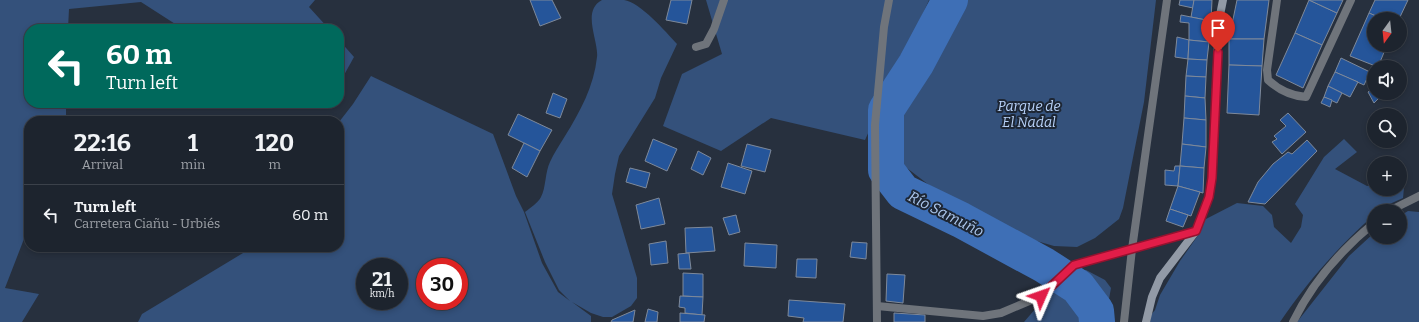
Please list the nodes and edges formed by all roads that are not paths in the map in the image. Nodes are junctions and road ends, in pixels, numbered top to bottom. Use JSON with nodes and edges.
{"nodes":[{"id":1,"x":724,"y":0,"type":"edge"},
{"id":2,"x":889,"y":0,"type":"edge"},
{"id":3,"x":1167,"y":0,"type":"edge"},
{"id":4,"x":1223,"y":0,"type":"edge"},
{"id":5,"x":1277,"y":0,"type":"edge"},
{"id":6,"x":1351,"y":0,"type":"edge"},
{"id":7,"x":696,"y":47,"type":"dead end"},
{"id":8,"x":1419,"y":196,"type":"edge"},
{"id":9,"x":1403,"y":204,"type":"edge"},
{"id":10,"x":1367,"y":229,"type":"edge"},
{"id":11,"x":1196,"y":231,"type":"junction"},
{"id":12,"x":1132,"y":249,"type":"junction"},
{"id":13,"x":876,"y":306,"type":"junction"},
{"id":14,"x":877,"y":322,"type":"edge"},
{"id":15,"x":1124,"y":322,"type":"edge"},
{"id":16,"x":1146,"y":322,"type":"edge"},
{"id":17,"x":1293,"y":322,"type":"edge"}],
"edges":[{"from":1,"to":7,"type":"street"},
{"from":2,"to":13,"type":"street"},
{"from":3,"to":12,"type":"street"},
{"from":4,"to":11,"type":"street"},
{"from":5,"to":6,"type":"street"},
{"from":8,"to":9,"type":"street"},
{"from":10,"to":17,"type":"street"},
{"from":11,"to":12,"type":"street"},
{"from":11,"to":16,"type":"street"},
{"from":12,"to":13,"type":"street"},
{"from":12,"to":15,"type":"street"},
{"from":13,"to":14,"type":"street"}]}
